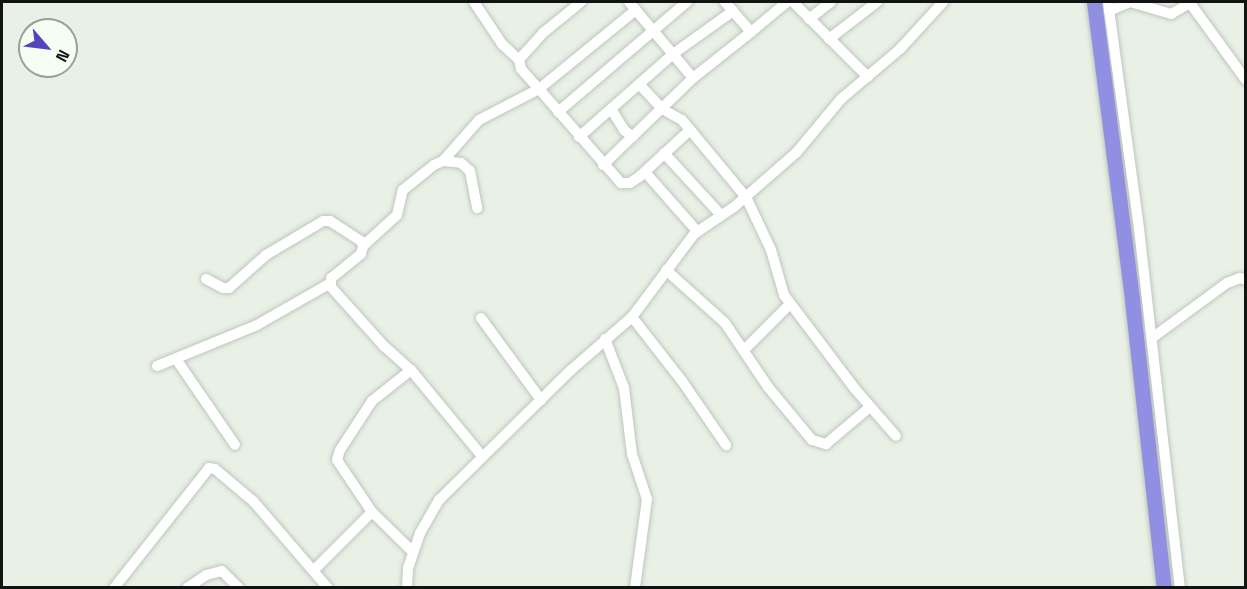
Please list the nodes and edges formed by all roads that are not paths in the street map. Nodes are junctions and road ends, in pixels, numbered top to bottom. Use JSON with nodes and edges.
{"nodes":[{"id":1,"x":474,"y":2,"type":"edge"},
{"id":2,"x":581,"y":2,"type":"edge"},
{"id":3,"x":687,"y":2,"type":"edge"},
{"id":4,"x":725,"y":2,"type":"edge"},
{"id":5,"x":788,"y":2,"type":"edge"},
{"id":6,"x":793,"y":2,"type":"edge"},
{"id":7,"x":831,"y":2,"type":"edge"},
{"id":8,"x":877,"y":2,"type":"edge"},
{"id":9,"x":943,"y":2,"type":"edge"},
{"id":10,"x":1094,"y":2,"type":"edge"},
{"id":11,"x":1191,"y":2,"type":"edge"},
{"id":12,"x":632,"y":6,"type":"edge"},
{"id":13,"x":1109,"y":6,"type":"edge"},
{"id":14,"x":733,"y":11,"type":"junction"},
{"id":15,"x":809,"y":19,"type":"junction"},
{"id":16,"x":654,"y":31,"type":"junction"},
{"id":17,"x":751,"y":32,"type":"junction"},
{"id":18,"x":829,"y":39,"type":"junction"},
{"id":19,"x":673,"y":54,"type":"junction"},
{"id":20,"x":519,"y":60,"type":"junction"},
{"id":21,"x":868,"y":77,"type":"junction"},
{"id":22,"x":693,"y":78,"type":"junction"},
{"id":23,"x":1245,"y":80,"type":"edge"},
{"id":24,"x":639,"y":84,"type":"junction"},
{"id":25,"x":538,"y":89,"type":"junction"},
{"id":26,"x":610,"y":109,"type":"junction"},
{"id":27,"x":662,"y":109,"type":"junction"},
{"id":28,"x":558,"y":111,"type":"junction"},
{"id":29,"x":690,"y":130,"type":"junction"},
{"id":30,"x":579,"y":137,"type":"junction"},
{"id":31,"x":633,"y":137,"type":"junction"},
{"id":32,"x":664,"y":153,"type":"junction"},
{"id":33,"x":443,"y":161,"type":"junction"},
{"id":34,"x":603,"y":165,"type":"junction"},
{"id":35,"x":645,"y":172,"type":"junction"},
{"id":36,"x":746,"y":197,"type":"junction"},
{"id":37,"x":477,"y":208,"type":"dead end"},
{"id":38,"x":721,"y":215,"type":"junction"},
{"id":39,"x":697,"y":231,"type":"junction"},
{"id":40,"x":363,"y":246,"type":"junction"},
{"id":41,"x":666,"y":270,"type":"junction"},
{"id":42,"x":206,"y":279,"type":"dead end"},
{"id":43,"x":1245,"y":280,"type":"edge"},
{"id":44,"x":329,"y":284,"type":"junction"},
{"id":45,"x":790,"y":304,"type":"junction"},
{"id":46,"x":632,"y":317,"type":"junction"},
{"id":47,"x":481,"y":318,"type":"dead end"},
{"id":48,"x":1152,"y":338,"type":"junction"},
{"id":49,"x":605,"y":339,"type":"junction"},
{"id":50,"x":744,"y":350,"type":"junction"},
{"id":51,"x":176,"y":359,"type":"junction"},
{"id":52,"x":157,"y":366,"type":"dead end"},
{"id":53,"x":411,"y":370,"type":"junction"},
{"id":54,"x":540,"y":400,"type":"junction"},
{"id":55,"x":870,"y":407,"type":"junction"},
{"id":56,"x":896,"y":436,"type":"dead end"},
{"id":57,"x":235,"y":445,"type":"dead end"},
{"id":58,"x":726,"y":445,"type":"dead end"},
{"id":59,"x":482,"y":456,"type":"junction"},
{"id":60,"x":372,"y":512,"type":"junction"},
{"id":61,"x":412,"y":552,"type":"junction"},
{"id":62,"x":314,"y":570,"type":"junction"},
{"id":63,"x":114,"y":588,"type":"edge"},
{"id":64,"x":187,"y":588,"type":"edge"},
{"id":65,"x":239,"y":588,"type":"edge"},
{"id":66,"x":328,"y":588,"type":"edge"},
{"id":67,"x":407,"y":588,"type":"edge"},
{"id":68,"x":634,"y":588,"type":"edge"},
{"id":69,"x":1164,"y":588,"type":"edge"},
{"id":70,"x":1180,"y":588,"type":"edge"}],
"edges":[{"from":1,"to":20,"type":"street"},
{"from":2,"to":20,"type":"street"},
{"from":3,"to":16,"type":"street"},
{"from":4,"to":14,"type":"street"},
{"from":5,"to":17,"type":"street"},
{"from":6,"to":15,"type":"street"},
{"from":7,"to":15,"type":"street"},
{"from":8,"to":18,"type":"street"},
{"from":9,"to":21,"type":"street"},
{"from":10,"to":69,"type":"highway"},
{"from":11,"to":13,"type":"street"},
{"from":11,"to":23,"type":"street"},
{"from":12,"to":16,"type":"street"},
{"from":12,"to":25,"type":"street"},
{"from":13,"to":48,"type":"street"},
{"from":14,"to":17,"type":"street"},
{"from":14,"to":19,"type":"street"},
{"from":15,"to":18,"type":"street"},
{"from":16,"to":19,"type":"street"},
{"from":16,"to":28,"type":"street"},
{"from":17,"to":22,"type":"street"},
{"from":18,"to":21,"type":"street"},
{"from":19,"to":22,"type":"street"},
{"from":19,"to":24,"type":"street"},
{"from":20,"to":25,"type":"street"},
{"from":21,"to":36,"type":"street"},
{"from":22,"to":27,"type":"street"},
{"from":24,"to":26,"type":"street"},
{"from":24,"to":27,"type":"street"},
{"from":25,"to":28,"type":"street"},
{"from":25,"to":33,"type":"street"},
{"from":26,"to":30,"type":"street"},
{"from":26,"to":31,"type":"street"},
{"from":27,"to":29,"type":"street"},
{"from":27,"to":31,"type":"street"},
{"from":28,"to":30,"type":"street"},
{"from":29,"to":32,"type":"street"},
{"from":29,"to":36,"type":"street"},
{"from":30,"to":34,"type":"street"},
{"from":31,"to":34,"type":"street"},
{"from":32,"to":35,"type":"street"},
{"from":32,"to":38,"type":"street"},
{"from":33,"to":37,"type":"street"},
{"from":33,"to":40,"type":"street"},
{"from":34,"to":35,"type":"street"},
{"from":35,"to":39,"type":"street"},
{"from":36,"to":38,"type":"street"},
{"from":36,"to":45,"type":"street"},
{"from":38,"to":39,"type":"street"},
{"from":39,"to":41,"type":"street"},
{"from":40,"to":42,"type":"street"},
{"from":40,"to":44,"type":"street"},
{"from":41,"to":46,"type":"street"},
{"from":41,"to":50,"type":"street"},
{"from":43,"to":48,"type":"street"},
{"from":44,"to":51,"type":"street"},
{"from":44,"to":53,"type":"street"},
{"from":45,"to":50,"type":"street"},
{"from":45,"to":55,"type":"street"},
{"from":46,"to":49,"type":"street"},
{"from":46,"to":58,"type":"street"},
{"from":47,"to":54,"type":"street"},
{"from":48,"to":70,"type":"street"},
{"from":49,"to":54,"type":"street"},
{"from":49,"to":68,"type":"street"},
{"from":50,"to":55,"type":"street"},
{"from":51,"to":52,"type":"street"},
{"from":51,"to":57,"type":"street"},
{"from":53,"to":59,"type":"street"},
{"from":53,"to":60,"type":"street"},
{"from":54,"to":59,"type":"street"},
{"from":55,"to":56,"type":"street"},
{"from":59,"to":61,"type":"street"},
{"from":60,"to":61,"type":"street"},
{"from":60,"to":62,"type":"street"},
{"from":61,"to":67,"type":"street"},
{"from":62,"to":63,"type":"street"},
{"from":62,"to":66,"type":"street"},
{"from":64,"to":65,"type":"street"}]}
